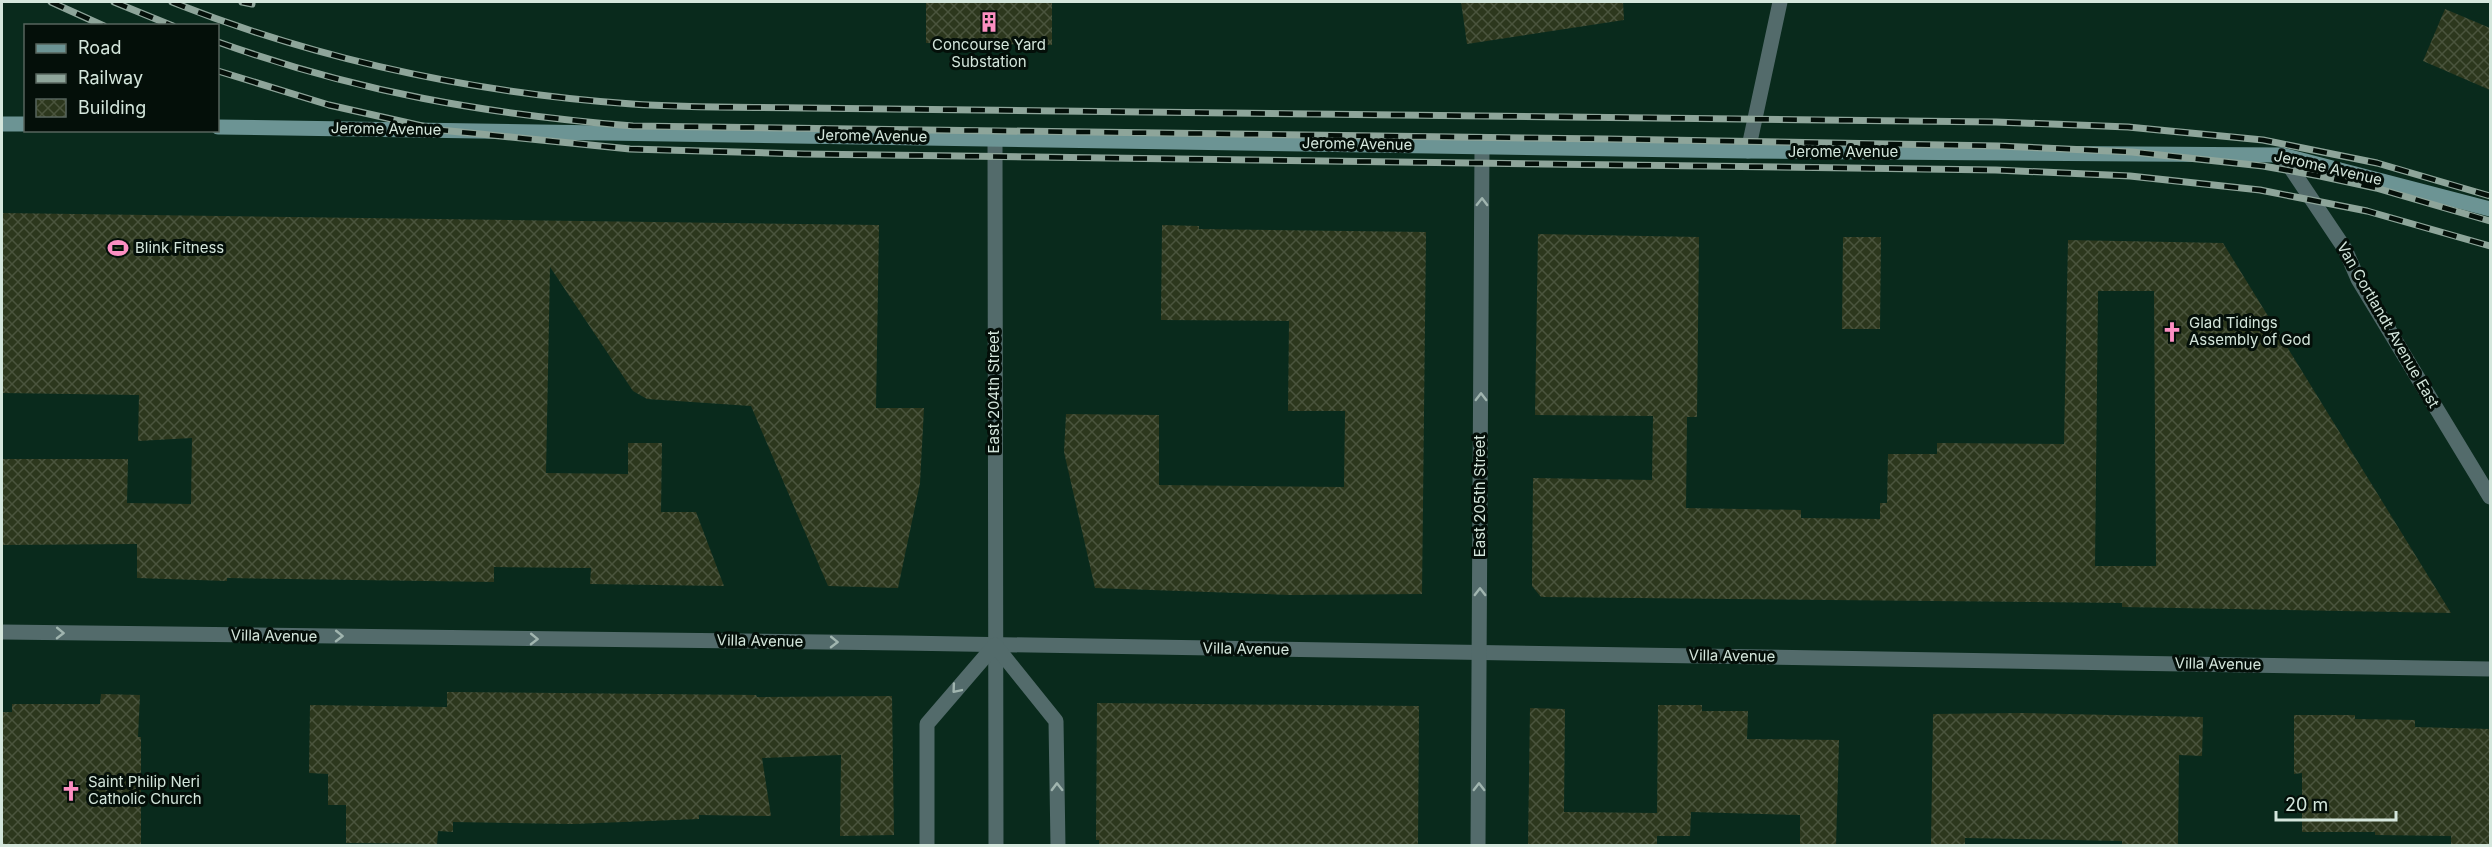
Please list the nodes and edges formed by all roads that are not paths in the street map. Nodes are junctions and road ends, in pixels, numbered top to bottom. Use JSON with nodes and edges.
{"nodes":[{"id":1,"x":1780,"y":2,"type":"edge"},
{"id":2,"x":2,"y":124,"type":"edge"},
{"id":3,"x":24,"y":124,"type":"edge"},
{"id":4,"x":219,"y":127,"type":"edge"},
{"id":5,"x":995,"y":138,"type":"junction"},
{"id":6,"x":1482,"y":146,"type":"junction"},
{"id":7,"x":1748,"y":151,"type":"junction"},
{"id":8,"x":2282,"y":155,"type":"junction"},
{"id":9,"x":2490,"y":209,"type":"edge"},
{"id":10,"x":2490,"y":497,"type":"edge"},
{"id":11,"x":2,"y":632,"type":"edge"},
{"id":12,"x":995,"y":645,"type":"junction"},
{"id":13,"x":1479,"y":652,"type":"junction"},
{"id":14,"x":2490,"y":669,"type":"edge"},
{"id":15,"x":927,"y":846,"type":"edge"},
{"id":16,"x":996,"y":846,"type":"edge"},
{"id":17,"x":1058,"y":846,"type":"edge"},
{"id":18,"x":1478,"y":846,"type":"edge"}],
"edges":[{"from":1,"to":7,"type":"street"},
{"from":2,"to":3,"type":"main road"},
{"from":4,"to":5,"type":"main road","name":"Jerome Avenue"},
{"from":5,"to":6,"type":"main road","name":"Jerome Avenue"},
{"from":5,"to":12,"type":"street","name":"East 204th Street"},
{"from":6,"to":7,"type":"main road","name":"Jerome Avenue"},
{"from":13,"to":6,"type":"street","name":"East 205th Street","one_way":true},
{"from":7,"to":8,"type":"main road","name":"Jerome Avenue"},
{"from":8,"to":9,"type":"main road","name":"Jerome Avenue"},
{"from":8,"to":10,"type":"street","name":"Van Cortlandt Avenue East"},
{"from":11,"to":12,"type":"street","name":"Villa Avenue","one_way":true},
{"from":12,"to":13,"type":"street","name":"Villa Avenue"},
{"from":12,"to":15,"type":"street","one_way":true},
{"from":12,"to":16,"type":"street","name":"East 204th Street"},
{"from":17,"to":12,"type":"street","one_way":true},
{"from":13,"to":14,"type":"street","name":"Villa Avenue"},
{"from":18,"to":13,"type":"street","name":"East 205th Street","one_way":true}]}
